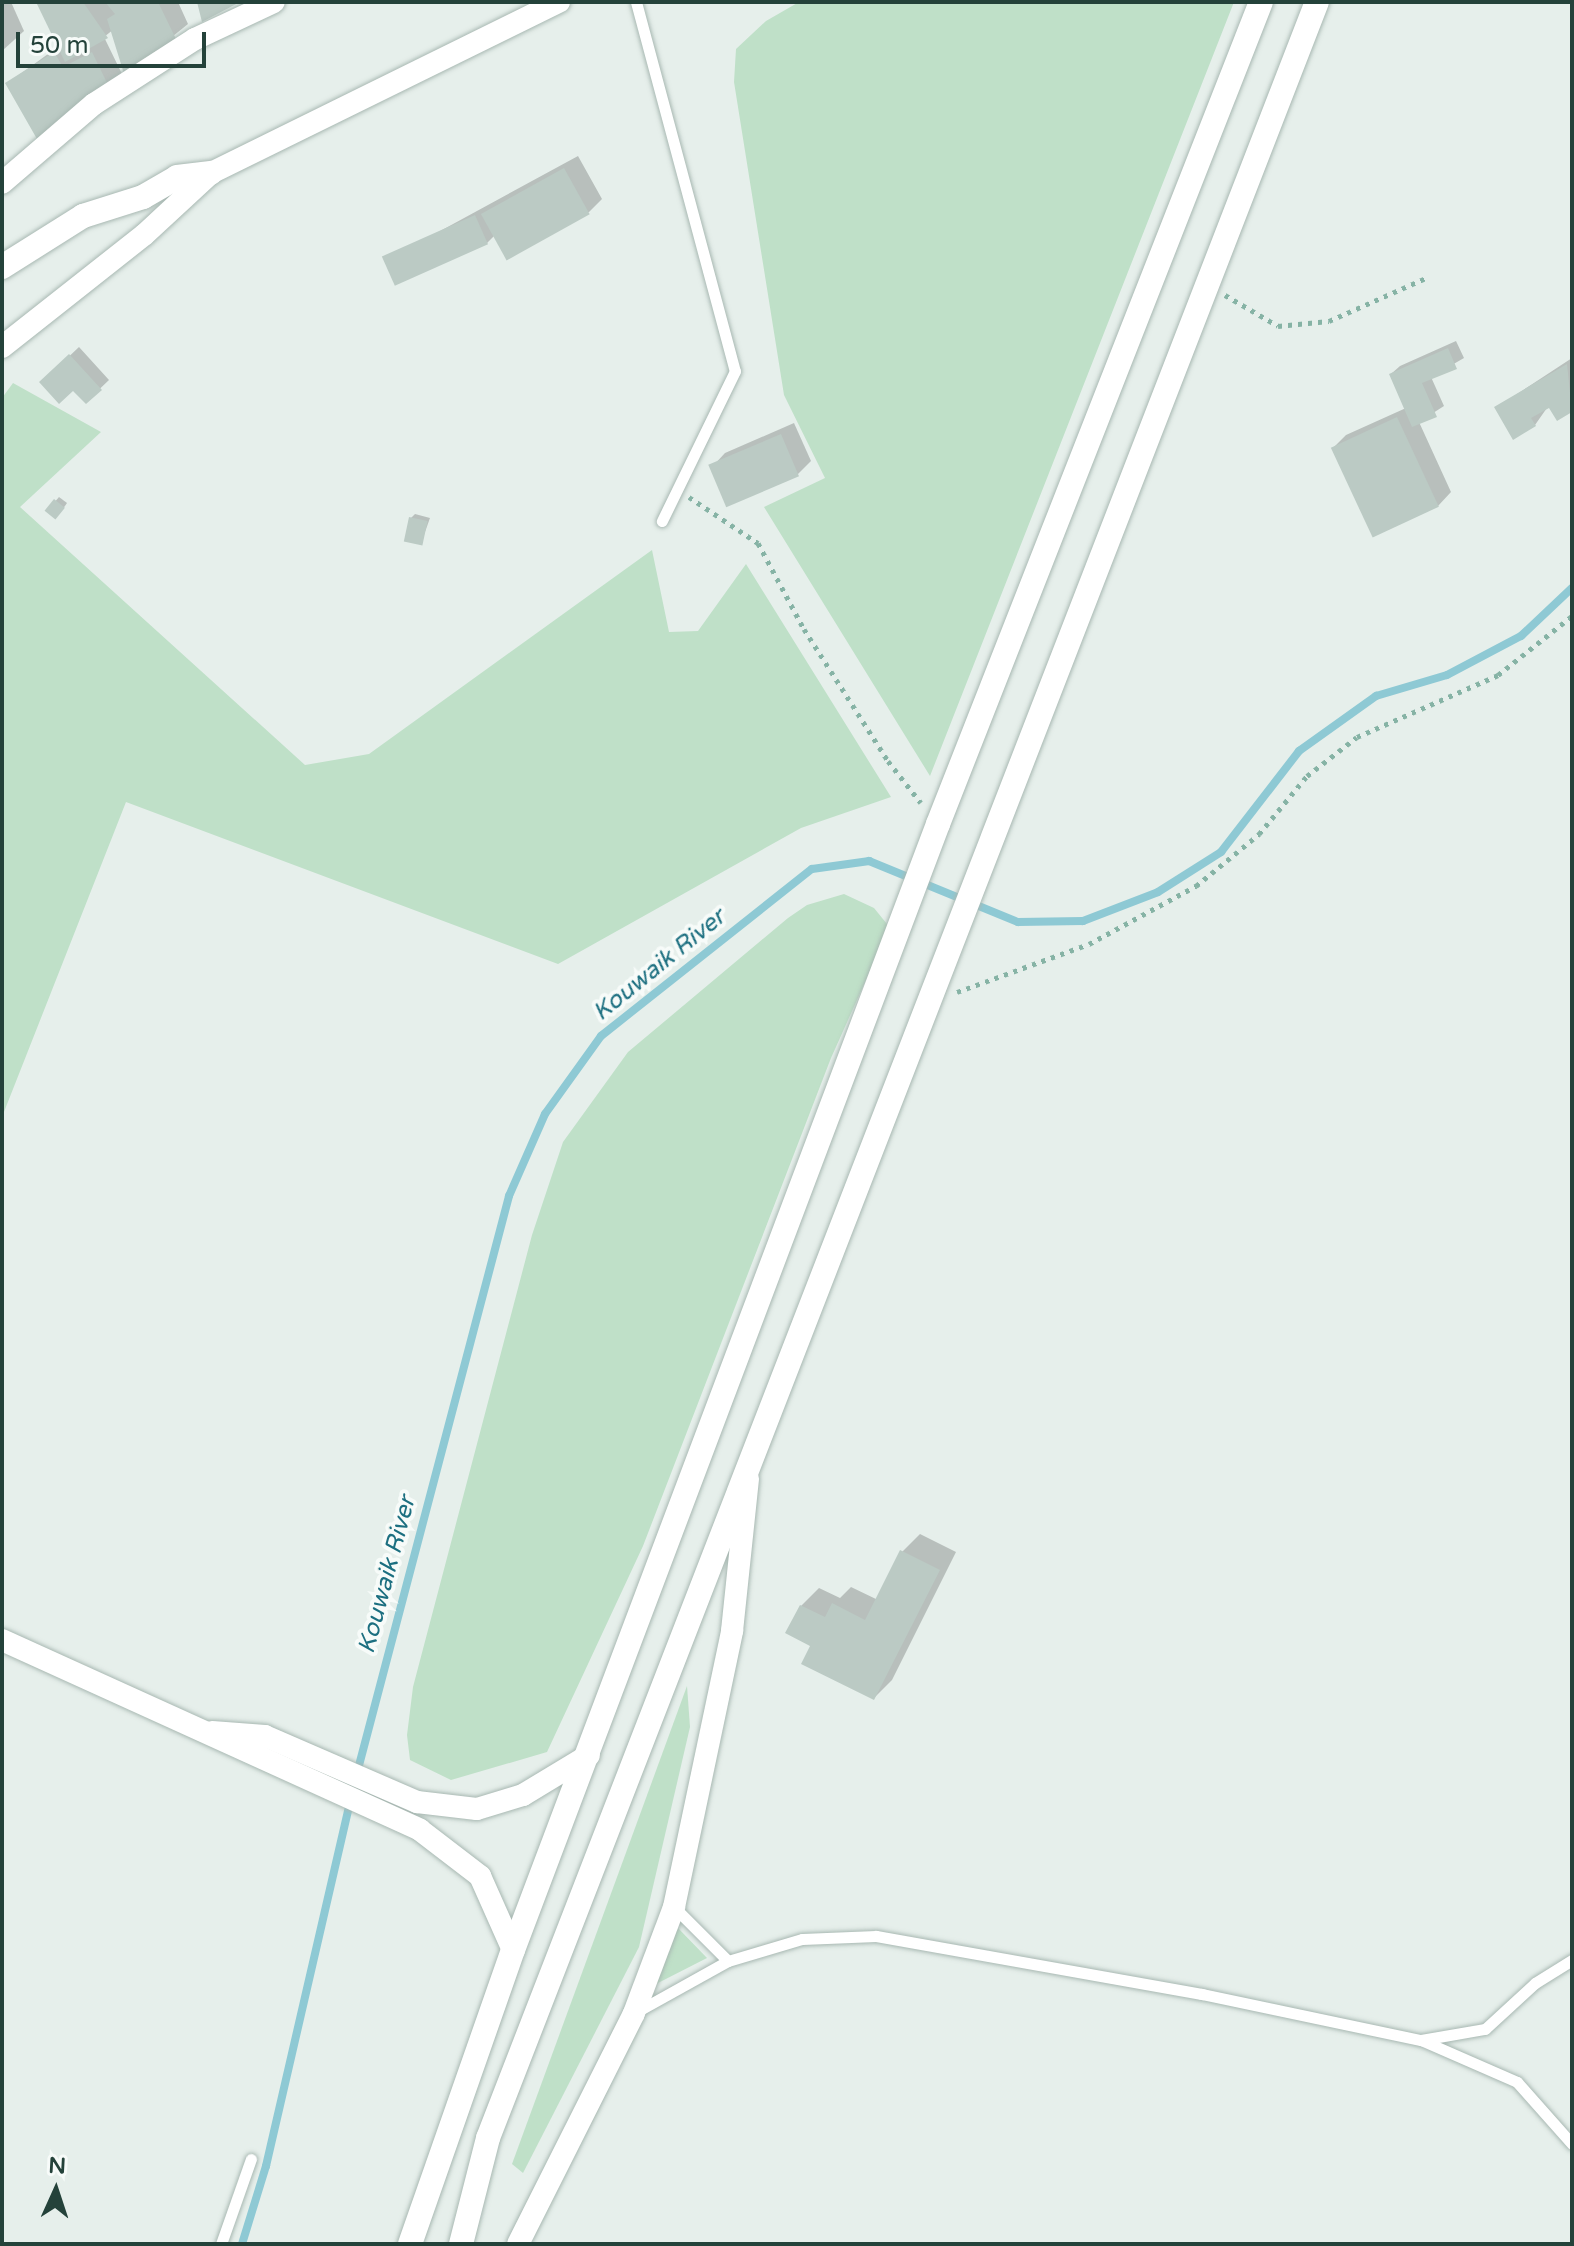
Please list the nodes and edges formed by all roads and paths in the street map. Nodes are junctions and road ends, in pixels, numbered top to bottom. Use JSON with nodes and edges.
{"nodes":[{"id":1,"x":274,"y":2,"type":"edge"},
{"id":2,"x":559,"y":2,"type":"edge"},
{"id":3,"x":636,"y":2,"type":"edge"},
{"id":4,"x":1261,"y":2,"type":"edge"},
{"id":5,"x":1317,"y":2,"type":"edge"},
{"id":6,"x":211,"y":173,"type":"junction"},
{"id":7,"x":2,"y":183,"type":"edge"},
{"id":8,"x":2,"y":267,"type":"edge"},
{"id":9,"x":1426,"y":278,"type":"dead end"},
{"id":10,"x":1207,"y":283,"type":"junction"},
{"id":11,"x":2,"y":347,"type":"edge"},
{"id":12,"x":678,"y":489,"type":"junction"},
{"id":13,"x":662,"y":521,"type":"dead end"},
{"id":14,"x":1572,"y":616,"type":"edge"},
{"id":15,"x":940,"y":820,"type":"junction"},
{"id":16,"x":929,"y":1000,"type":"junction"},
{"id":17,"x":750,"y":1464,"type":"junction"},
{"id":18,"x":2,"y":1640,"type":"edge"},
{"id":19,"x":203,"y":1731,"type":"junction"},
{"id":20,"x":589,"y":1755,"type":"junction"},
{"id":21,"x":674,"y":1907,"type":"junction"},
{"id":22,"x":513,"y":1950,"type":"junction"},
{"id":23,"x":1572,"y":1960,"type":"edge"},
{"id":24,"x":728,"y":1961,"type":"junction"},
{"id":25,"x":634,"y":2013,"type":"junction"},
{"id":26,"x":1421,"y":2040,"type":"junction"},
{"id":27,"x":1572,"y":2144,"type":"edge"},
{"id":28,"x":251,"y":2159,"type":"dead end"},
{"id":29,"x":221,"y":2244,"type":"edge"},
{"id":30,"x":410,"y":2244,"type":"edge"},
{"id":31,"x":461,"y":2244,"type":"edge"},
{"id":32,"x":518,"y":2244,"type":"edge"}],
"edges":[{"from":1,"to":7,"type":"street"},
{"from":2,"to":6,"type":"street"},
{"from":3,"to":12,"type":"lane"},
{"from":4,"to":15,"type":"main road"},
{"from":5,"to":10,"type":"main road"},
{"from":6,"to":8,"type":"main road"},
{"from":6,"to":11,"type":"street"},
{"from":9,"to":10,"type":"path"},
{"from":10,"to":16,"type":"main road"},
{"from":12,"to":13,"type":"lane"},
{"from":12,"to":15,"type":"path"},
{"from":14,"to":16,"type":"path"},
{"from":15,"to":20,"type":"main road"},
{"from":16,"to":17,"type":"main road"},
{"from":17,"to":21,"type":"street"},
{"from":17,"to":31,"type":"main road"},
{"from":18,"to":19,"type":"street"},
{"from":19,"to":20,"type":"street"},
{"from":19,"to":22,"type":"street"},
{"from":20,"to":22,"type":"main road"},
{"from":21,"to":24,"type":"lane"},
{"from":21,"to":25,"type":"street"},
{"from":22,"to":30,"type":"main road"},
{"from":23,"to":26,"type":"lane"},
{"from":24,"to":25,"type":"lane"},
{"from":24,"to":26,"type":"lane"},
{"from":25,"to":32,"type":"street"},
{"from":26,"to":27,"type":"lane"},
{"from":28,"to":29,"type":"lane"}]}
